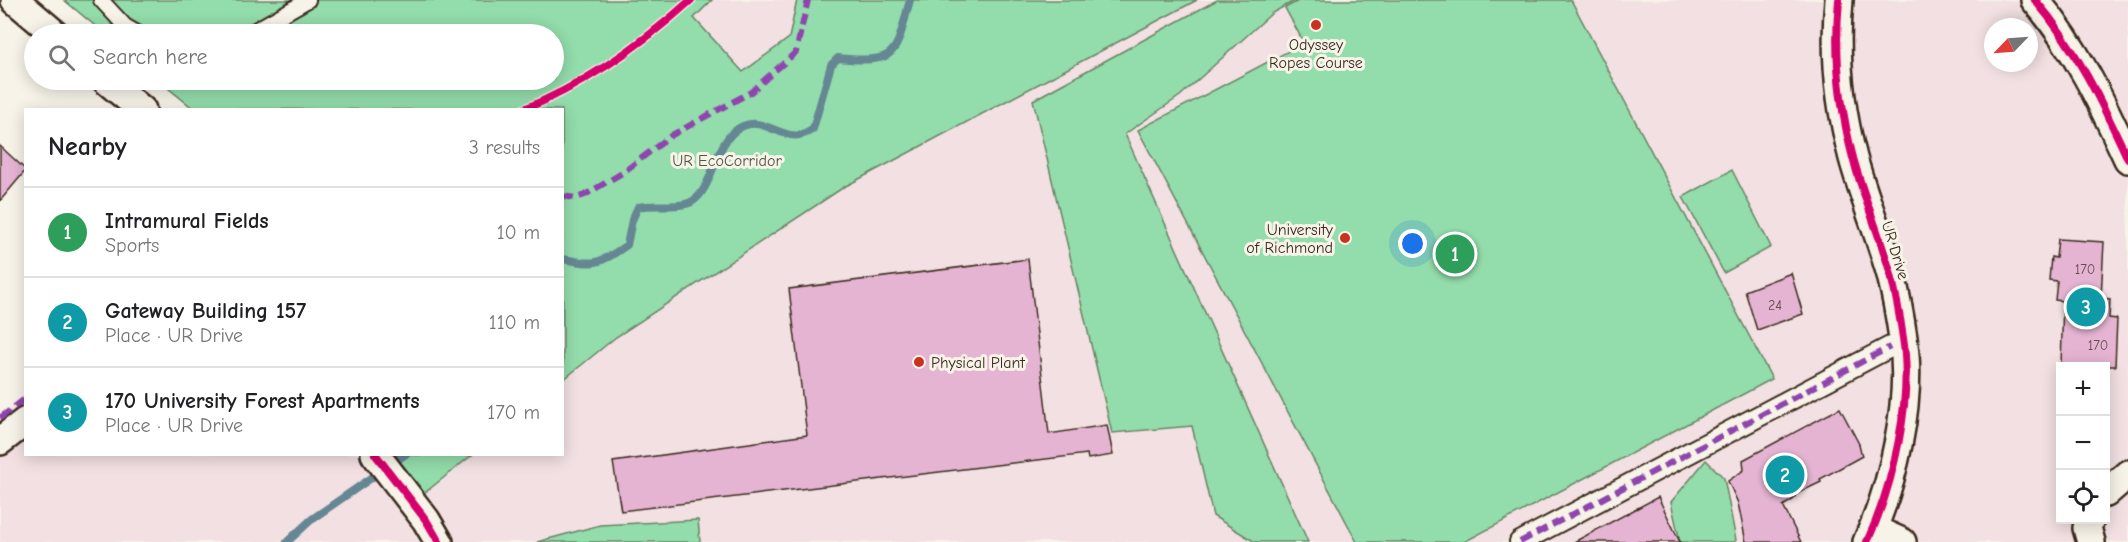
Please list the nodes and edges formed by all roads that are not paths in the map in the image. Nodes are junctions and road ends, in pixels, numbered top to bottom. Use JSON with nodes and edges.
{"nodes":[{"id":1,"x":15,"y":0,"type":"edge"},
{"id":2,"x":101,"y":0,"type":"edge"},
{"id":3,"x":308,"y":0,"type":"edge"},
{"id":4,"x":1839,"y":0,"type":"edge"},
{"id":5,"x":2035,"y":0,"type":"edge"},
{"id":6,"x":43,"y":24,"type":"edge"},
{"id":7,"x":123,"y":24,"type":"edge"},
{"id":8,"x":266,"y":24,"type":"edge"},
{"id":9,"x":118,"y":90,"type":"edge"},
{"id":10,"x":140,"y":108,"type":"edge"},
{"id":11,"x":2128,"y":159,"type":"edge"},
{"id":12,"x":1890,"y":347,"type":"dead end"},
{"id":13,"x":24,"y":422,"type":"edge"},
{"id":14,"x":0,"y":441,"type":"edge"},
{"id":15,"x":377,"y":456,"type":"edge"},
{"id":16,"x":2128,"y":474,"type":"edge"},
{"id":17,"x":2110,"y":490,"type":"edge"},
{"id":18,"x":2088,"y":524,"type":"edge"},
{"id":19,"x":1870,"y":536,"type":"edge"},
{"id":20,"x":439,"y":542,"type":"edge"},
{"id":21,"x":1520,"y":542,"type":"edge"},
{"id":22,"x":1902,"y":542,"type":"edge"},
{"id":23,"x":2091,"y":542,"type":"edge"}],
"edges":[{"from":1,"to":6,"type":"street"},
{"from":2,"to":7,"type":"lane"},
{"from":3,"to":8,"type":"lane"},
{"from":4,"to":19,"type":"street","name":"UR Drive"},
{"from":5,"to":11,"type":"street"},
{"from":9,"to":10,"type":"street"},
{"from":12,"to":21,"type":"street"},
{"from":13,"to":14,"type":"street"},
{"from":15,"to":20,"type":"street"},
{"from":16,"to":17,"type":"street"},
{"from":18,"to":23,"type":"street"},
{"from":19,"to":22,"type":"street"}]}
